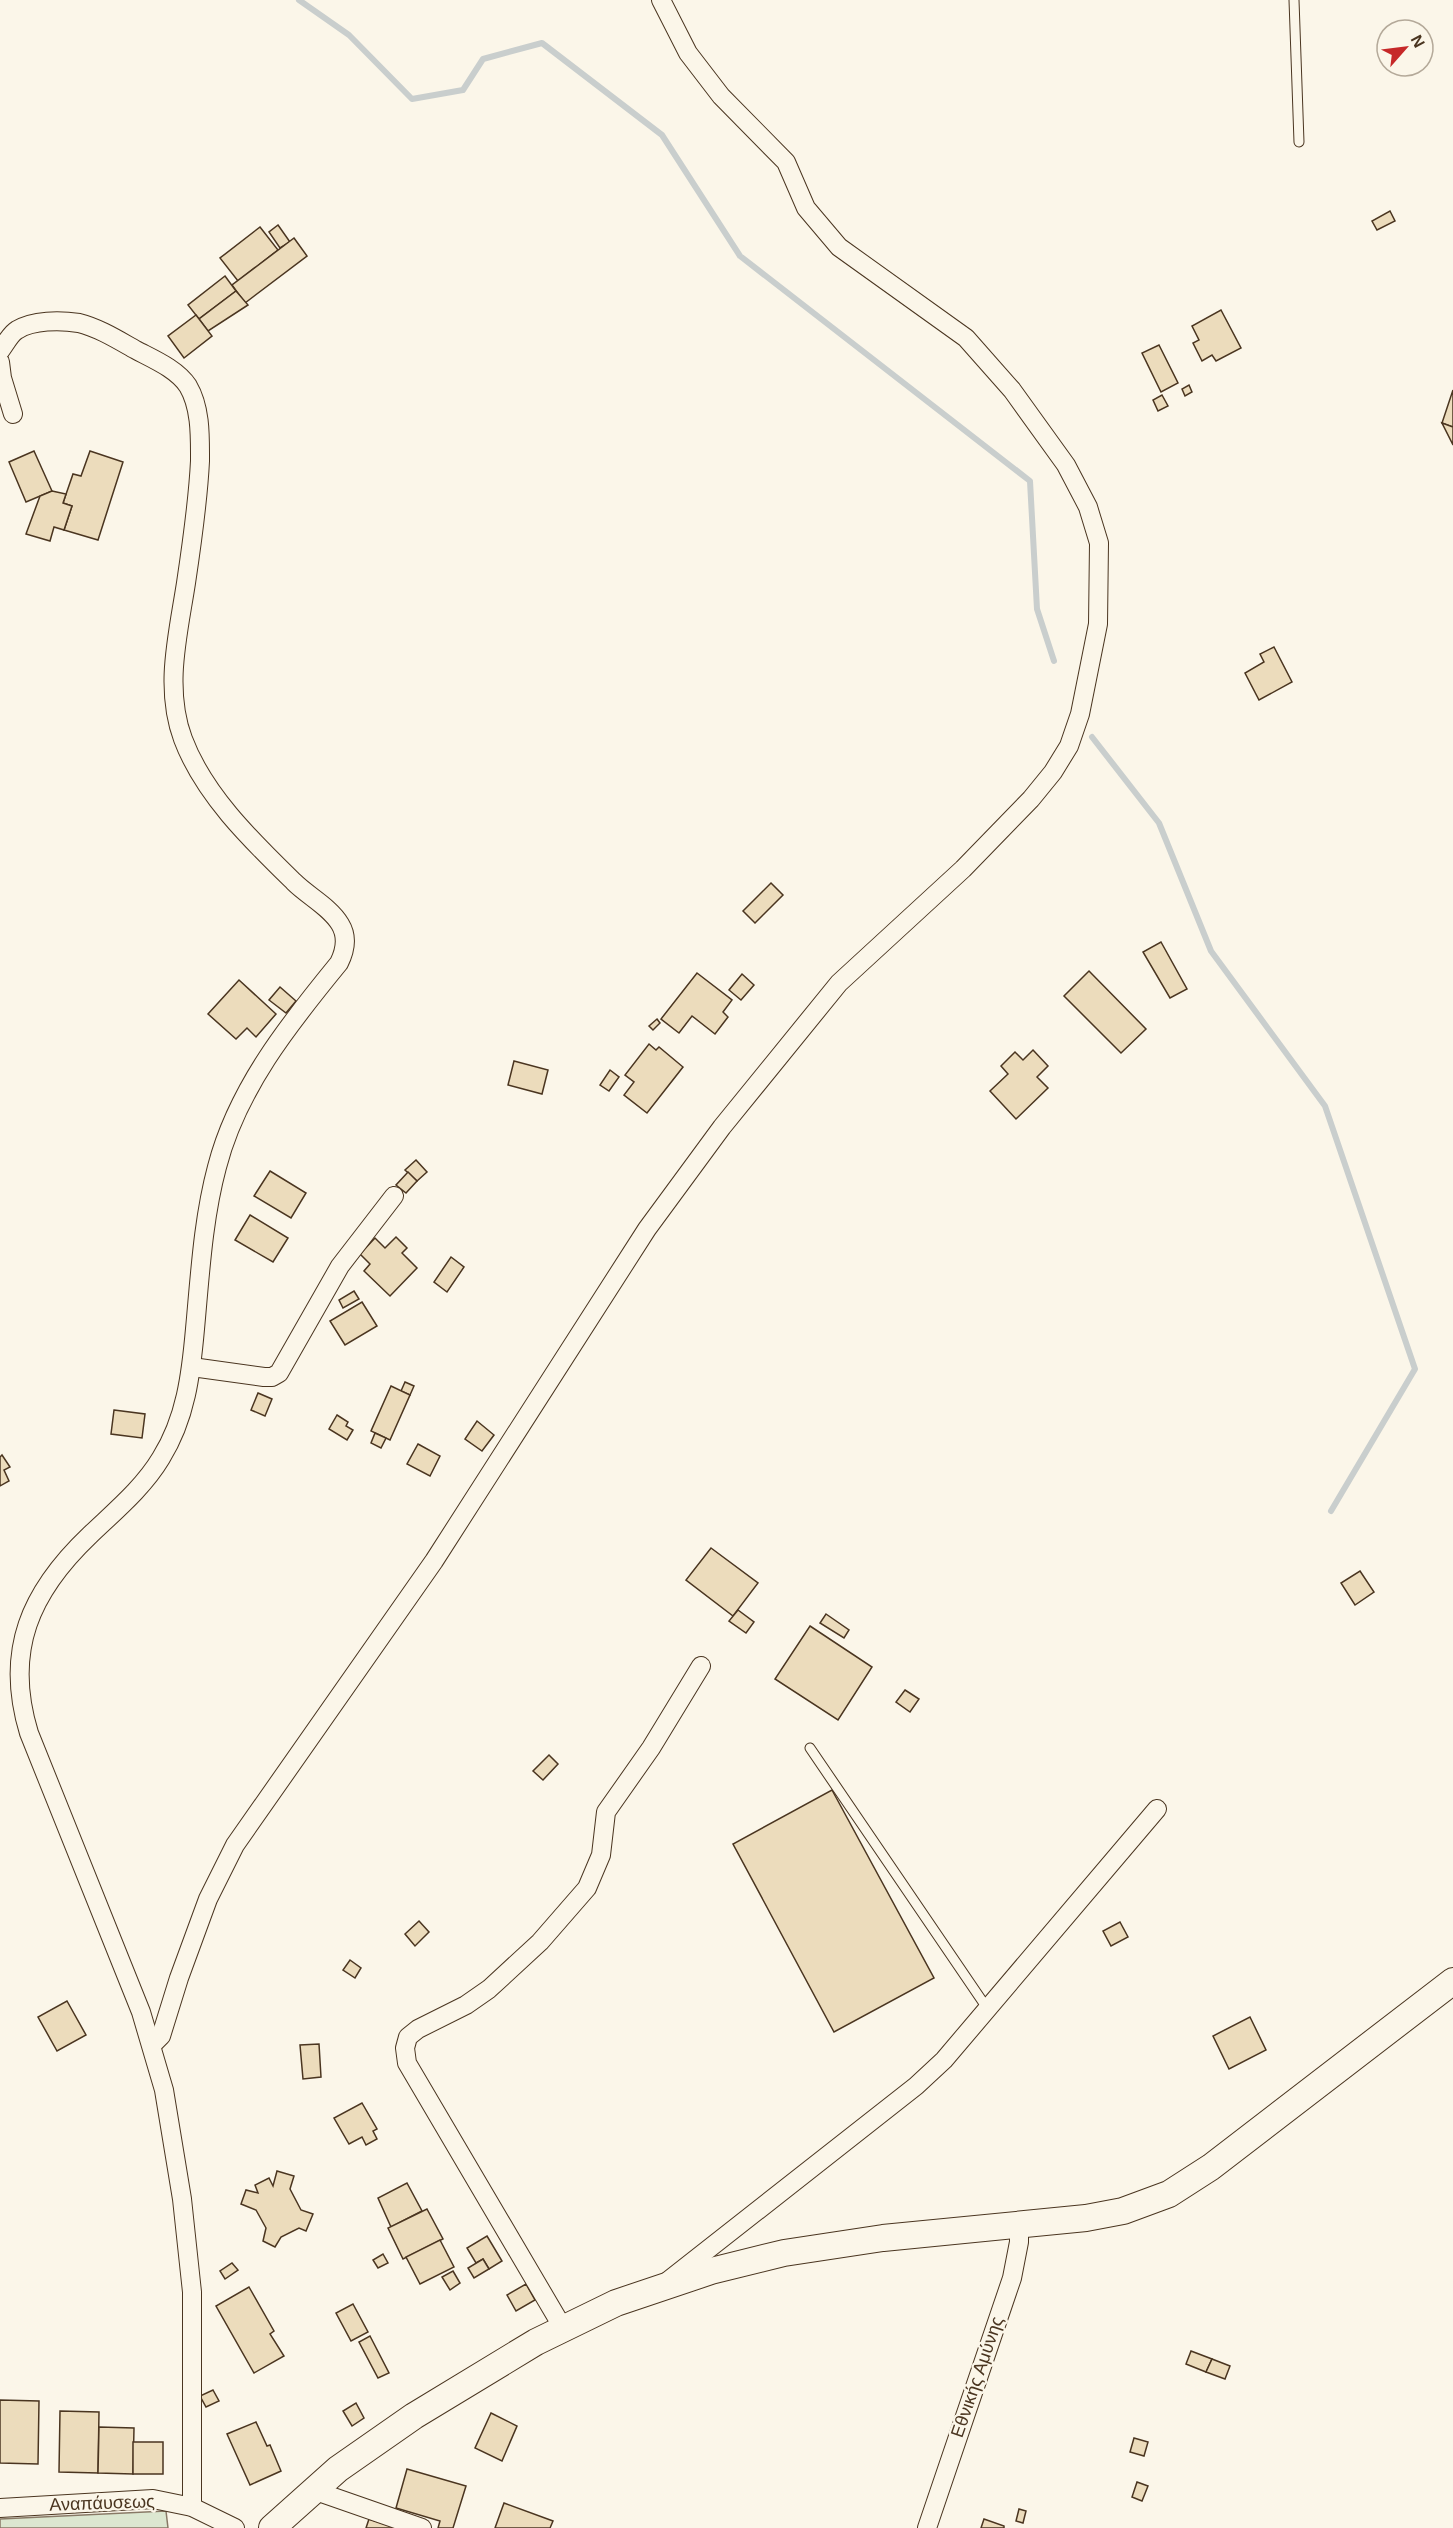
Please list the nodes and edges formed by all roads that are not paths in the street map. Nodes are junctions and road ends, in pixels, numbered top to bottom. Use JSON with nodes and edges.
{"nodes":[{"id":1,"x":661,"y":0,"type":"edge"},
{"id":2,"x":1294,"y":0,"type":"edge"},
{"id":3,"x":1299,"y":142,"type":"dead end"},
{"id":4,"x":0,"y":351,"type":"edge"},
{"id":5,"x":0,"y":362,"type":"edge"},
{"id":6,"x":13,"y":414,"type":"dead end"},
{"id":7,"x":394,"y":1196,"type":"dead end"},
{"id":8,"x":192,"y":1367,"type":"junction"},
{"id":9,"x":701,"y":1666,"type":"dead end"},
{"id":10,"x":810,"y":1748,"type":"dead end"},
{"id":11,"x":1157,"y":1809,"type":"dead end"},
{"id":12,"x":1453,"y":1981,"type":"edge"},
{"id":13,"x":987,"y":2008,"type":"junction"},
{"id":14,"x":152,"y":2045,"type":"junction"},
{"id":15,"x":1019,"y":2224,"type":"junction"},
{"id":16,"x":658,"y":2289,"type":"junction"},
{"id":17,"x":563,"y":2328,"type":"junction"},
{"id":18,"x":313,"y":2490,"type":"junction"},
{"id":19,"x":192,"y":2507,"type":"junction"},
{"id":20,"x":0,"y":2508,"type":"edge"},
{"id":21,"x":235,"y":2528,"type":"edge"},
{"id":22,"x":272,"y":2528,"type":"edge"},
{"id":23,"x":422,"y":2528,"type":"edge"},
{"id":24,"x":927,"y":2528,"type":"edge"}],
"edges":[{"from":1,"to":14,"type":"street"},
{"from":2,"to":3,"type":"lane"},
{"from":4,"to":8,"type":"street"},
{"from":5,"to":6,"type":"street"},
{"from":7,"to":8,"type":"street"},
{"from":8,"to":14,"type":"street"},
{"from":9,"to":17,"type":"street"},
{"from":10,"to":13,"type":"lane"},
{"from":11,"to":13,"type":"street"},
{"from":12,"to":15,"type":"street"},
{"from":13,"to":16,"type":"street"},
{"from":14,"to":19,"type":"street"},
{"from":15,"to":16,"type":"street"},
{"from":15,"to":24,"type":"street","name":"Εθνικής Αμύνης"},
{"from":16,"to":17,"type":"street"},
{"from":17,"to":18,"type":"street"},
{"from":18,"to":22,"type":"street"},
{"from":18,"to":23,"type":"street"},
{"from":19,"to":20,"type":"street","name":"Αναπάυσεως"},
{"from":19,"to":21,"type":"street","name":"Αναπάυσεως"}]}
